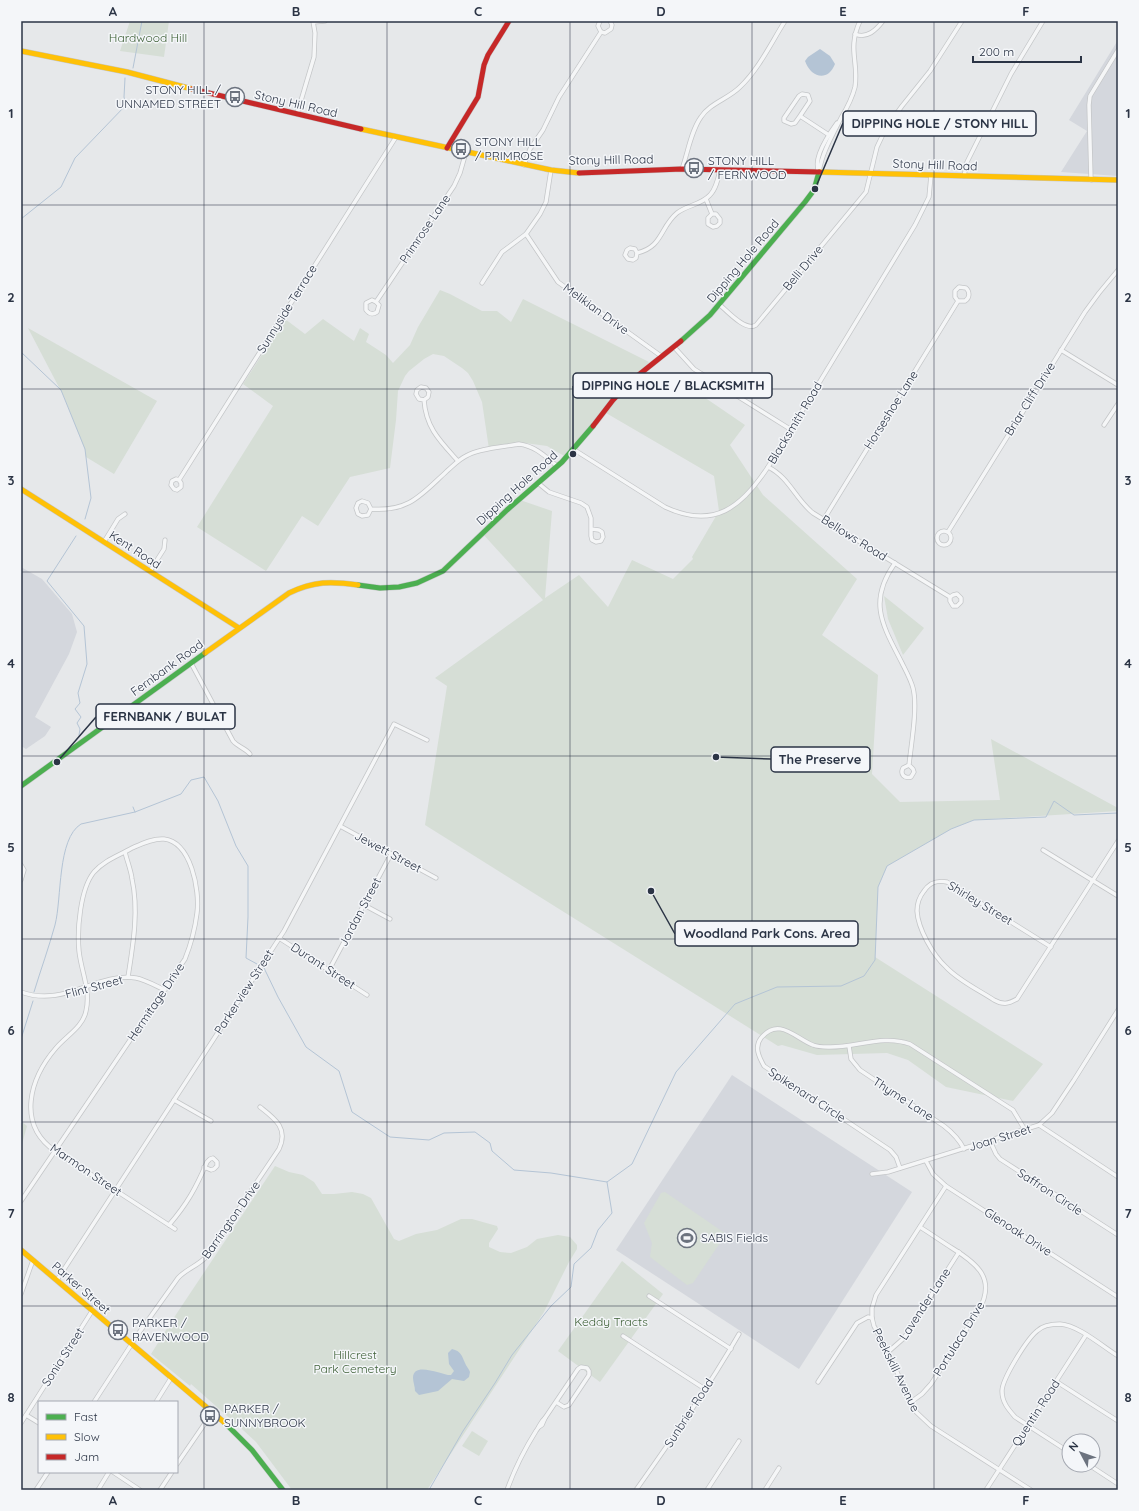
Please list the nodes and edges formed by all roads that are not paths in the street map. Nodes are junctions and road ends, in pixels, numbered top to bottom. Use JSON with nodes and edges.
{"nodes":[{"id":1,"x":314,"y":21,"type":"edge"},
{"id":2,"x":325,"y":21,"type":"edge"},
{"id":3,"x":509,"y":21,"type":"edge"},
{"id":4,"x":600,"y":21,"type":"edge"},
{"id":5,"x":610,"y":21,"type":"edge"},
{"id":6,"x":785,"y":21,"type":"edge"},
{"id":7,"x":860,"y":21,"type":"edge"},
{"id":8,"x":883,"y":21,"type":"edge"},
{"id":9,"x":962,"y":21,"type":"edge"},
{"id":10,"x":1043,"y":21,"type":"edge"},
{"id":11,"x":601,"y":32,"type":"junction"},
{"id":12,"x":855,"y":34,"type":"junction"},
{"id":13,"x":1118,"y":50,"type":"edge"},
{"id":14,"x":21,"y":51,"type":"edge"},
{"id":15,"x":297,"y":114,"type":"junction"},
{"id":16,"x":800,"y":116,"type":"junction"},
{"id":17,"x":842,"y":117,"type":"junction"},
{"id":18,"x":828,"y":136,"type":"junction"},
{"id":19,"x":396,"y":137,"type":"junction"},
{"id":20,"x":447,"y":148,"type":"junction"},
{"id":21,"x":466,"y":152,"type":"junction"},
{"id":22,"x":524,"y":165,"type":"junction"},
{"id":23,"x":682,"y":169,"type":"junction"},
{"id":24,"x":551,"y":170,"type":"junction"},
{"id":25,"x":720,"y":170,"type":"junction"},
{"id":26,"x":820,"y":172,"type":"junction"},
{"id":27,"x":872,"y":173,"type":"junction"},
{"id":28,"x":931,"y":175,"type":"junction"},
{"id":29,"x":964,"y":176,"type":"junction"},
{"id":30,"x":1091,"y":180,"type":"junction"},
{"id":31,"x":1118,"y":180,"type":"edge"},
{"id":32,"x":706,"y":199,"type":"junction"},
{"id":33,"x":712,"y":214,"type":"dead end"},
{"id":34,"x":526,"y":234,"type":"junction"},
{"id":35,"x":637,"y":253,"type":"dead end"},
{"id":36,"x":1118,"y":270,"type":"edge"},
{"id":37,"x":482,"y":282,"type":"dead end"},
{"id":38,"x":958,"y":301,"type":"junction"},
{"id":39,"x":376,"y":302,"type":"dead end"},
{"id":40,"x":720,"y":305,"type":"junction"},
{"id":41,"x":674,"y":347,"type":"junction"},
{"id":42,"x":1061,"y":350,"type":"junction"},
{"id":43,"x":661,"y":356,"type":"junction"},
{"id":44,"x":1118,"y":385,"type":"edge"},
{"id":45,"x":424,"y":400,"type":"dead end"},
{"id":46,"x":1118,"y":404,"type":"edge"},
{"id":47,"x":1104,"y":425,"type":"dead end"},
{"id":48,"x":790,"y":429,"type":"junction"},
{"id":49,"x":573,"y":449,"type":"junction"},
{"id":50,"x":458,"y":461,"type":"junction"},
{"id":51,"x":558,"y":466,"type":"junction"},
{"id":52,"x":768,"y":467,"type":"junction"},
{"id":53,"x":179,"y":480,"type":"dead end"},
{"id":54,"x":538,"y":483,"type":"junction"},
{"id":55,"x":21,"y":489,"type":"edge"},
{"id":56,"x":371,"y":509,"type":"junction"},
{"id":57,"x":125,"y":514,"type":"dead end"},
{"id":58,"x":824,"y":520,"type":"junction"},
{"id":59,"x":591,"y":529,"type":"dead end"},
{"id":60,"x":948,"y":532,"type":"dead end"},
{"id":61,"x":165,"y":540,"type":"dead end"},
{"id":62,"x":104,"y":542,"type":"junction"},
{"id":63,"x":895,"y":563,"type":"junction"},
{"id":64,"x":150,"y":571,"type":"junction"},
{"id":65,"x":286,"y":594,"type":"joint"},
{"id":66,"x":950,"y":597,"type":"dead end"},
{"id":67,"x":239,"y":628,"type":"junction"},
{"id":68,"x":191,"y":663,"type":"junction"},
{"id":69,"x":427,"y":740,"type":"dead end"},
{"id":70,"x":250,"y":754,"type":"dead end"},
{"id":71,"x":909,"y":765,"type":"dead end"},
{"id":72,"x":21,"y":786,"type":"edge"},
{"id":73,"x":340,"y":826,"type":"junction"},
{"id":74,"x":1118,"y":841,"type":"edge"},
{"id":75,"x":1043,"y":850,"type":"dead end"},
{"id":76,"x":125,"y":852,"type":"junction"},
{"id":77,"x":392,"y":854,"type":"junction"},
{"id":78,"x":21,"y":865,"type":"edge"},
{"id":79,"x":436,"y":878,"type":"dead end"},
{"id":80,"x":21,"y":880,"type":"edge"},
{"id":81,"x":1094,"y":881,"type":"junction"},
{"id":82,"x":1118,"y":896,"type":"edge"},
{"id":83,"x":364,"y":905,"type":"junction"},
{"id":84,"x":390,"y":919,"type":"dead end"},
{"id":85,"x":280,"y":938,"type":"junction"},
{"id":86,"x":1051,"y":947,"type":"junction"},
{"id":87,"x":329,"y":970,"type":"junction"},
{"id":88,"x":128,"y":977,"type":"junction"},
{"id":89,"x":87,"y":987,"type":"junction"},
{"id":90,"x":165,"y":990,"type":"junction"},
{"id":91,"x":21,"y":992,"type":"edge"},
{"id":92,"x":367,"y":995,"type":"dead end"},
{"id":93,"x":1118,"y":1010,"type":"edge"},
{"id":94,"x":849,"y":1046,"type":"junction"},
{"id":95,"x":174,"y":1100,"type":"junction"},
{"id":96,"x":260,"y":1107,"type":"dead end"},
{"id":97,"x":211,"y":1121,"type":"dead end"},
{"id":98,"x":1040,"y":1125,"type":"junction"},
{"id":99,"x":1025,"y":1130,"type":"junction"},
{"id":100,"x":990,"y":1141,"type":"junction"},
{"id":101,"x":964,"y":1149,"type":"junction"},
{"id":102,"x":54,"y":1151,"type":"junction"},
{"id":103,"x":926,"y":1160,"type":"junction"},
{"id":104,"x":204,"y":1167,"type":"dead end"},
{"id":105,"x":900,"y":1168,"type":"junction"},
{"id":106,"x":872,"y":1174,"type":"dead end"},
{"id":107,"x":1118,"y":1177,"type":"edge"},
{"id":108,"x":946,"y":1186,"type":"junction"},
{"id":109,"x":115,"y":1190,"type":"junction"},
{"id":110,"x":21,"y":1201,"type":"edge"},
{"id":111,"x":169,"y":1226,"type":"junction"},
{"id":112,"x":920,"y":1227,"type":"junction"},
{"id":113,"x":175,"y":1229,"type":"dead end"},
{"id":114,"x":1118,"y":1235,"type":"edge"},
{"id":115,"x":21,"y":1250,"type":"edge"},
{"id":116,"x":959,"y":1252,"type":"junction"},
{"id":117,"x":33,"y":1260,"type":"junction"},
{"id":118,"x":57,"y":1280,"type":"junction"},
{"id":119,"x":21,"y":1294,"type":"edge"},
{"id":120,"x":649,"y":1296,"type":"dead end"},
{"id":121,"x":1118,"y":1297,"type":"edge"},
{"id":122,"x":92,"y":1311,"type":"junction"},
{"id":123,"x":872,"y":1318,"type":"junction"},
{"id":124,"x":739,"y":1334,"type":"dead end"},
{"id":125,"x":623,"y":1336,"type":"dead end"},
{"id":126,"x":1086,"y":1336,"type":"junction"},
{"id":127,"x":131,"y":1345,"type":"junction"},
{"id":128,"x":731,"y":1349,"type":"junction"},
{"id":129,"x":888,"y":1352,"type":"junction"},
{"id":130,"x":1118,"y":1356,"type":"edge"},
{"id":131,"x":171,"y":1378,"type":"junction"},
{"id":132,"x":818,"y":1382,"type":"dead end"},
{"id":133,"x":1057,"y":1382,"type":"junction"},
{"id":134,"x":706,"y":1389,"type":"junction"},
{"id":135,"x":95,"y":1401,"type":"edge"},
{"id":136,"x":157,"y":1401,"type":"edge"},
{"id":137,"x":556,"y":1402,"type":"junction"},
{"id":138,"x":911,"y":1402,"type":"junction"},
{"id":139,"x":212,"y":1413,"type":"junction"},
{"id":140,"x":26,"y":1415,"type":"junction"},
{"id":141,"x":1118,"y":1421,"type":"edge"},
{"id":142,"x":38,"y":1422,"type":"edge"},
{"id":143,"x":21,"y":1423,"type":"edge"},
{"id":144,"x":1028,"y":1425,"type":"junction"},
{"id":145,"x":739,"y":1441,"type":"dead end"},
{"id":146,"x":1061,"y":1447,"type":"edge"},
{"id":147,"x":178,"y":1463,"type":"edge"},
{"id":148,"x":779,"y":1468,"type":"dead end"},
{"id":149,"x":1000,"y":1470,"type":"junction"},
{"id":150,"x":47,"y":1473,"type":"edge"},
{"id":151,"x":108,"y":1473,"type":"edge"},
{"id":152,"x":114,"y":1473,"type":"edge"},
{"id":153,"x":171,"y":1473,"type":"edge"},
{"id":154,"x":1101,"y":1473,"type":"edge"},
{"id":155,"x":1118,"y":1484,"type":"edge"},
{"id":156,"x":36,"y":1490,"type":"edge"},
{"id":157,"x":98,"y":1490,"type":"edge"},
{"id":158,"x":140,"y":1490,"type":"edge"},
{"id":159,"x":160,"y":1490,"type":"edge"},
{"id":160,"x":283,"y":1490,"type":"edge"},
{"id":161,"x":507,"y":1490,"type":"edge"},
{"id":162,"x":636,"y":1490,"type":"edge"},
{"id":163,"x":707,"y":1490,"type":"edge"},
{"id":164,"x":765,"y":1490,"type":"edge"},
{"id":165,"x":986,"y":1490,"type":"edge"},
{"id":166,"x":1031,"y":1490,"type":"edge"}],
"edges":[{"from":1,"to":2,"type":"street"},
{"from":1,"to":15,"type":"street"},
{"from":3,"to":20,"type":"main road"},
{"from":4,"to":11,"type":"street"},
{"from":5,"to":11,"type":"street"},
{"from":6,"to":23,"type":"street"},
{"from":7,"to":12,"type":"street"},
{"from":8,"to":12,"type":"street"},
{"from":9,"to":27,"type":"street"},
{"from":10,"to":29,"type":"street"},
{"from":11,"to":22,"type":"street"},
{"from":12,"to":17,"type":"street"},
{"from":13,"to":30,"type":"street"},
{"from":14,"to":15,"type":"main road","name":"Stony Hill Road"},
{"from":15,"to":19,"type":"main road","name":"Stony Hill Road"},
{"from":16,"to":16,"type":"street"},
{"from":16,"to":18,"type":"street"},
{"from":17,"to":18,"type":"street"},
{"from":17,"to":26,"type":"street"},
{"from":18,"to":26,"type":"street"},
{"from":19,"to":20,"type":"main road","name":"Stony Hill Road"},
{"from":19,"to":53,"type":"street","name":"Sunnyside Terrace"},
{"from":20,"to":21,"type":"main road","name":"Stony Hill Road"},
{"from":21,"to":22,"type":"main road","name":"Stony Hill Road"},
{"from":21,"to":39,"type":"street","name":"Primrose Lane"},
{"from":22,"to":24,"type":"main road","name":"Stony Hill Road"},
{"from":23,"to":24,"type":"main road","name":"Stony Hill Road"},
{"from":23,"to":25,"type":"main road","name":"Stony Hill Road"},
{"from":24,"to":34,"type":"street"},
{"from":25,"to":26,"type":"main road","name":"Stony Hill Road"},
{"from":25,"to":32,"type":"street"},
{"from":26,"to":27,"type":"main road","name":"Stony Hill Road"},
{"from":26,"to":40,"type":"main road","name":"Dipping Hole Road"},
{"from":27,"to":28,"type":"main road","name":"Stony Hill Road"},
{"from":27,"to":40,"type":"street","name":"Belli Drive"},
{"from":28,"to":29,"type":"main road","name":"Stony Hill Road"},
{"from":28,"to":48,"type":"street","name":"Blacksmith Road"},
{"from":29,"to":30,"type":"main road","name":"Stony Hill Road"},
{"from":30,"to":31,"type":"main road","name":"Stony Hill Road"},
{"from":32,"to":33,"type":"street"},
{"from":32,"to":35,"type":"street"},
{"from":34,"to":37,"type":"street"},
{"from":34,"to":43,"type":"street","name":"Melikian Drive"},
{"from":36,"to":42,"type":"street","name":"Briar Cliff Drive"},
{"from":38,"to":38,"type":"street","name":"Horseshoe Lane"},
{"from":38,"to":58,"type":"street","name":"Horseshoe Lane"},
{"from":40,"to":41,"type":"main road","name":"Dipping Hole Road"},
{"from":41,"to":43,"type":"main road","name":"Dipping Hole Road"},
{"from":41,"to":48,"type":"street"},
{"from":42,"to":44,"type":"street"},
{"from":42,"to":60,"type":"street","name":"Briar Cliff Drive"},
{"from":43,"to":49,"type":"main road","name":"Dipping Hole Road"},
{"from":45,"to":50,"type":"street"},
{"from":46,"to":47,"type":"street"},
{"from":48,"to":52,"type":"street","name":"Blacksmith Road"},
{"from":49,"to":51,"type":"main road","name":"Dipping Hole Road"},
{"from":49,"to":52,"type":"street","name":"Blacksmith Road"},
{"from":50,"to":51,"type":"street"},
{"from":50,"to":56,"type":"street"},
{"from":51,"to":54,"type":"main road","name":"Dipping Hole Road"},
{"from":52,"to":58,"type":"street","name":"Bellows Road"},
{"from":54,"to":59,"type":"street"},
{"from":54,"to":65,"type":"main road","name":"Dipping Hole Road"},
{"from":55,"to":62,"type":"main road","name":"Kent Road"},
{"from":56,"to":56,"type":"street"},
{"from":57,"to":62,"type":"street"},
{"from":58,"to":63,"type":"street","name":"Bellows Road"},
{"from":61,"to":64,"type":"street"},
{"from":62,"to":64,"type":"main road","name":"Kent Road"},
{"from":63,"to":66,"type":"street","name":"Bellows Road"},
{"from":63,"to":71,"type":"street"},
{"from":64,"to":67,"type":"main road","name":"Kent Road"},
{"from":65,"to":67,"type":"main road","name":"Fernbank Road"},
{"from":67,"to":68,"type":"main road","name":"Fernbank Road"},
{"from":68,"to":70,"type":"street"},
{"from":68,"to":72,"type":"main road","name":"Fernbank Road"},
{"from":69,"to":73,"type":"street","name":"Parkerview Street"},
{"from":73,"to":77,"type":"street","name":"Jewett Street"},
{"from":73,"to":85,"type":"street","name":"Parkerview Street"},
{"from":74,"to":81,"type":"street","name":"Shirley Street"},
{"from":75,"to":81,"type":"street"},
{"from":76,"to":88,"type":"street"},
{"from":76,"to":89,"type":"street","name":"Hermitage Drive"},
{"from":76,"to":90,"type":"street","name":"Hermitage Drive"},
{"from":77,"to":79,"type":"street","name":"Jewett Street"},
{"from":77,"to":83,"type":"street","name":"Jordan Street"},
{"from":78,"to":80,"type":"street"},
{"from":81,"to":82,"type":"street"},
{"from":81,"to":86,"type":"street","name":"Shirley Street"},
{"from":83,"to":84,"type":"street"},
{"from":83,"to":87,"type":"street","name":"Jordan Street"},
{"from":85,"to":87,"type":"street","name":"Durant Street"},
{"from":85,"to":95,"type":"street","name":"Parkerview Street"},
{"from":86,"to":86,"type":"street","name":"Shirley Street"},
{"from":87,"to":92,"type":"street","name":"Durant Street"},
{"from":88,"to":89,"type":"street","name":"Flint Street"},
{"from":88,"to":90,"type":"street","name":"Flint Street"},
{"from":89,"to":91,"type":"street","name":"Flint Street"},
{"from":89,"to":102,"type":"street","name":"Marmon Street"},
{"from":90,"to":102,"type":"street","name":"Hermitage Drive"},
{"from":93,"to":98,"type":"street","name":"Joan Street"},
{"from":94,"to":99,"type":"street","name":"Spikenard Circle"},
{"from":94,"to":101,"type":"street","name":"Thyme Lane"},
{"from":94,"to":105,"type":"street","name":"Spikenard Circle"},
{"from":95,"to":97,"type":"street"},
{"from":95,"to":109,"type":"street","name":"Parkerview Street"},
{"from":96,"to":127,"type":"street","name":"Barrington Drive"},
{"from":98,"to":99,"type":"street","name":"Joan Street"},
{"from":98,"to":107,"type":"street"},
{"from":99,"to":100,"type":"street","name":"Joan Street"},
{"from":100,"to":101,"type":"street","name":"Joan Street"},
{"from":100,"to":114,"type":"street","name":"Saffron Circle"},
{"from":101,"to":103,"type":"street","name":"Joan Street"},
{"from":102,"to":109,"type":"street","name":"Marmon Street"},
{"from":102,"to":110,"type":"street","name":"Hermitage Drive"},
{"from":103,"to":105,"type":"street","name":"Joan Street"},
{"from":103,"to":108,"type":"street","name":"Glenoak Drive"},
{"from":104,"to":111,"type":"street"},
{"from":105,"to":106,"type":"street","name":"Joan Street"},
{"from":108,"to":112,"type":"street","name":"Peekskill Avenue"},
{"from":108,"to":121,"type":"street","name":"Glenoak Drive"},
{"from":109,"to":111,"type":"street","name":"Marmon Street"},
{"from":109,"to":118,"type":"street","name":"Parkerview Street"},
{"from":111,"to":113,"type":"street","name":"Marmon Street"},
{"from":112,"to":116,"type":"street","name":"Portulaca Drive"},
{"from":112,"to":123,"type":"street","name":"Peekskill Avenue"},
{"from":115,"to":117,"type":"main road","name":"Parker Street"},
{"from":116,"to":129,"type":"street","name":"Lavender Lane"},
{"from":116,"to":138,"type":"street","name":"Portulaca Drive"},
{"from":117,"to":118,"type":"main road","name":"Parker Street"},
{"from":117,"to":119,"type":"street"},
{"from":118,"to":122,"type":"main road","name":"Parker Street"},
{"from":120,"to":128,"type":"street"},
{"from":122,"to":127,"type":"main road","name":"Parker Street"},
{"from":122,"to":140,"type":"street","name":"Sonia Street"},
{"from":123,"to":129,"type":"street","name":"Peekskill Avenue"},
{"from":123,"to":132,"type":"street"},
{"from":124,"to":128,"type":"street","name":"Sunbrier Road"},
{"from":125,"to":134,"type":"street"},
{"from":126,"to":130,"type":"street"},
{"from":126,"to":133,"type":"street","name":"Quentin Road"},
{"from":126,"to":144,"type":"street"},
{"from":127,"to":131,"type":"main road","name":"Parker Street"},
{"from":127,"to":135,"type":"street","name":"Barrington Drive"},
{"from":128,"to":134,"type":"street","name":"Sunbrier Road"},
{"from":129,"to":138,"type":"street","name":"Peekskill Avenue"},
{"from":131,"to":136,"type":"street"},
{"from":131,"to":139,"type":"main road","name":"Parker Street"},
{"from":133,"to":141,"type":"street"},
{"from":133,"to":144,"type":"street","name":"Quentin Road"},
{"from":134,"to":162,"type":"street","name":"Sunbrier Road"},
{"from":137,"to":137,"type":"street"},
{"from":137,"to":161,"type":"street"},
{"from":138,"to":149,"type":"street","name":"Peekskill Avenue"},
{"from":139,"to":147,"type":"street"},
{"from":139,"to":160,"type":"main road","name":"Parker Street"},
{"from":140,"to":142,"type":"street"},
{"from":140,"to":143,"type":"street","name":"Sonia Street"},
{"from":144,"to":146,"type":"street"},
{"from":144,"to":149,"type":"street","name":"Quentin Road"},
{"from":145,"to":163,"type":"street"},
{"from":148,"to":164,"type":"street"},
{"from":149,"to":165,"type":"street","name":"Quentin Road"},
{"from":149,"to":166,"type":"street","name":"Peekskill Avenue"},
{"from":150,"to":156,"type":"street"},
{"from":151,"to":157,"type":"street"},
{"from":152,"to":158,"type":"street"},
{"from":153,"to":159,"type":"street"},
{"from":154,"to":155,"type":"street"}]}
